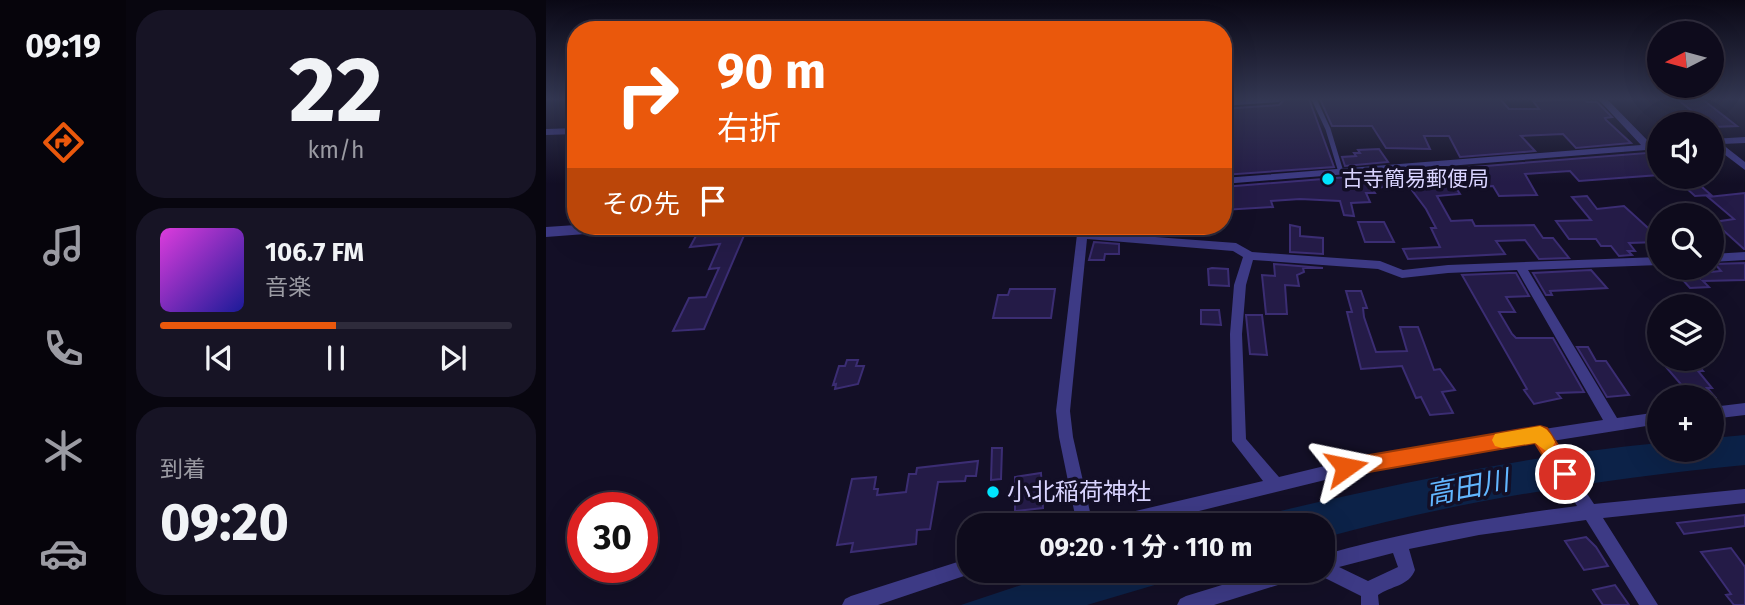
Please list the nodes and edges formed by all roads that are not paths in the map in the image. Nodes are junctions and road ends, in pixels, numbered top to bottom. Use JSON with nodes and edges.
{"nodes":[{"id":1,"x":1327,"y":127,"type":"edge"},
{"id":2,"x":1633,"y":127,"type":"edge"},
{"id":3,"x":567,"y":131,"type":"edge"},
{"id":4,"x":546,"y":132,"type":"edge"},
{"id":5,"x":1745,"y":139,"type":"edge"},
{"id":6,"x":1647,"y":140,"type":"edge"},
{"id":7,"x":1724,"y":141,"type":"edge"},
{"id":8,"x":1647,"y":147,"type":"edge"},
{"id":9,"x":1724,"y":151,"type":"edge"},
{"id":10,"x":1745,"y":167,"type":"edge"},
{"id":11,"x":1341,"y":172,"type":"junction"},
{"id":12,"x":1232,"y":180,"type":"edge"},
{"id":13,"x":567,"y":230,"type":"edge"},
{"id":14,"x":546,"y":232,"type":"edge"},
{"id":15,"x":1082,"y":235,"type":"edge"},
{"id":16,"x":1120,"y":235,"type":"edge"},
{"id":17,"x":1249,"y":256,"type":"junction"},
{"id":18,"x":1745,"y":256,"type":"edge"},
{"id":19,"x":1724,"y":257,"type":"edge"},
{"id":20,"x":1647,"y":262,"type":"edge"},
{"id":21,"x":1521,"y":268,"type":"junction"},
{"id":22,"x":1745,"y":410,"type":"edge"},
{"id":23,"x":1724,"y":412,"type":"edge"},
{"id":24,"x":1647,"y":419,"type":"edge"},
{"id":25,"x":1612,"y":423,"type":"junction"},
{"id":26,"x":1541,"y":436,"type":"junction"},
{"id":27,"x":1275,"y":484,"type":"junction"},
{"id":28,"x":1745,"y":496,"type":"edge"},
{"id":29,"x":1589,"y":511,"type":"junction"},
{"id":30,"x":1082,"y":513,"type":"edge"},
{"id":31,"x":1158,"y":513,"type":"edge"},
{"id":32,"x":1399,"y":545,"type":"junction"},
{"id":33,"x":1335,"y":563,"type":"edge"},
{"id":34,"x":957,"y":570,"type":"edge"},
{"id":35,"x":1335,"y":574,"type":"edge"},
{"id":36,"x":1258,"y":583,"type":"edge"},
{"id":37,"x":1369,"y":598,"type":"edge"},
{"id":38,"x":851,"y":605,"type":"edge"},
{"id":39,"x":1186,"y":605,"type":"edge"},
{"id":40,"x":1649,"y":605,"type":"edge"}],
"edges":[{"from":1,"to":11,"type":"lane"},
{"from":2,"to":6,"type":"street"},
{"from":3,"to":4,"type":"street"},
{"from":5,"to":7,"type":"street"},
{"from":8,"to":11,"type":"street"},
{"from":9,"to":10,"type":"street"},
{"from":11,"to":12,"type":"street"},
{"from":13,"to":14,"type":"street"},
{"from":15,"to":30,"type":"street"},
{"from":16,"to":17,"type":"street"},
{"from":17,"to":21,"type":"street"},
{"from":17,"to":27,"type":"street"},
{"from":18,"to":19,"type":"street"},
{"from":20,"to":21,"type":"street"},
{"from":21,"to":25,"type":"street"},
{"from":22,"to":23,"type":"street"},
{"from":24,"to":25,"type":"street"},
{"from":25,"to":26,"type":"street"},
{"from":26,"to":27,"type":"street"},
{"from":26,"to":29,"type":"street"},
{"from":27,"to":31,"type":"street"},
{"from":28,"to":29,"type":"street"},
{"from":29,"to":32,"type":"street"},
{"from":29,"to":40,"type":"street"},
{"from":32,"to":33,"type":"street"},
{"from":32,"to":37,"type":"street"},
{"from":34,"to":38,"type":"street"},
{"from":35,"to":37,"type":"street"},
{"from":36,"to":39,"type":"street"}]}
